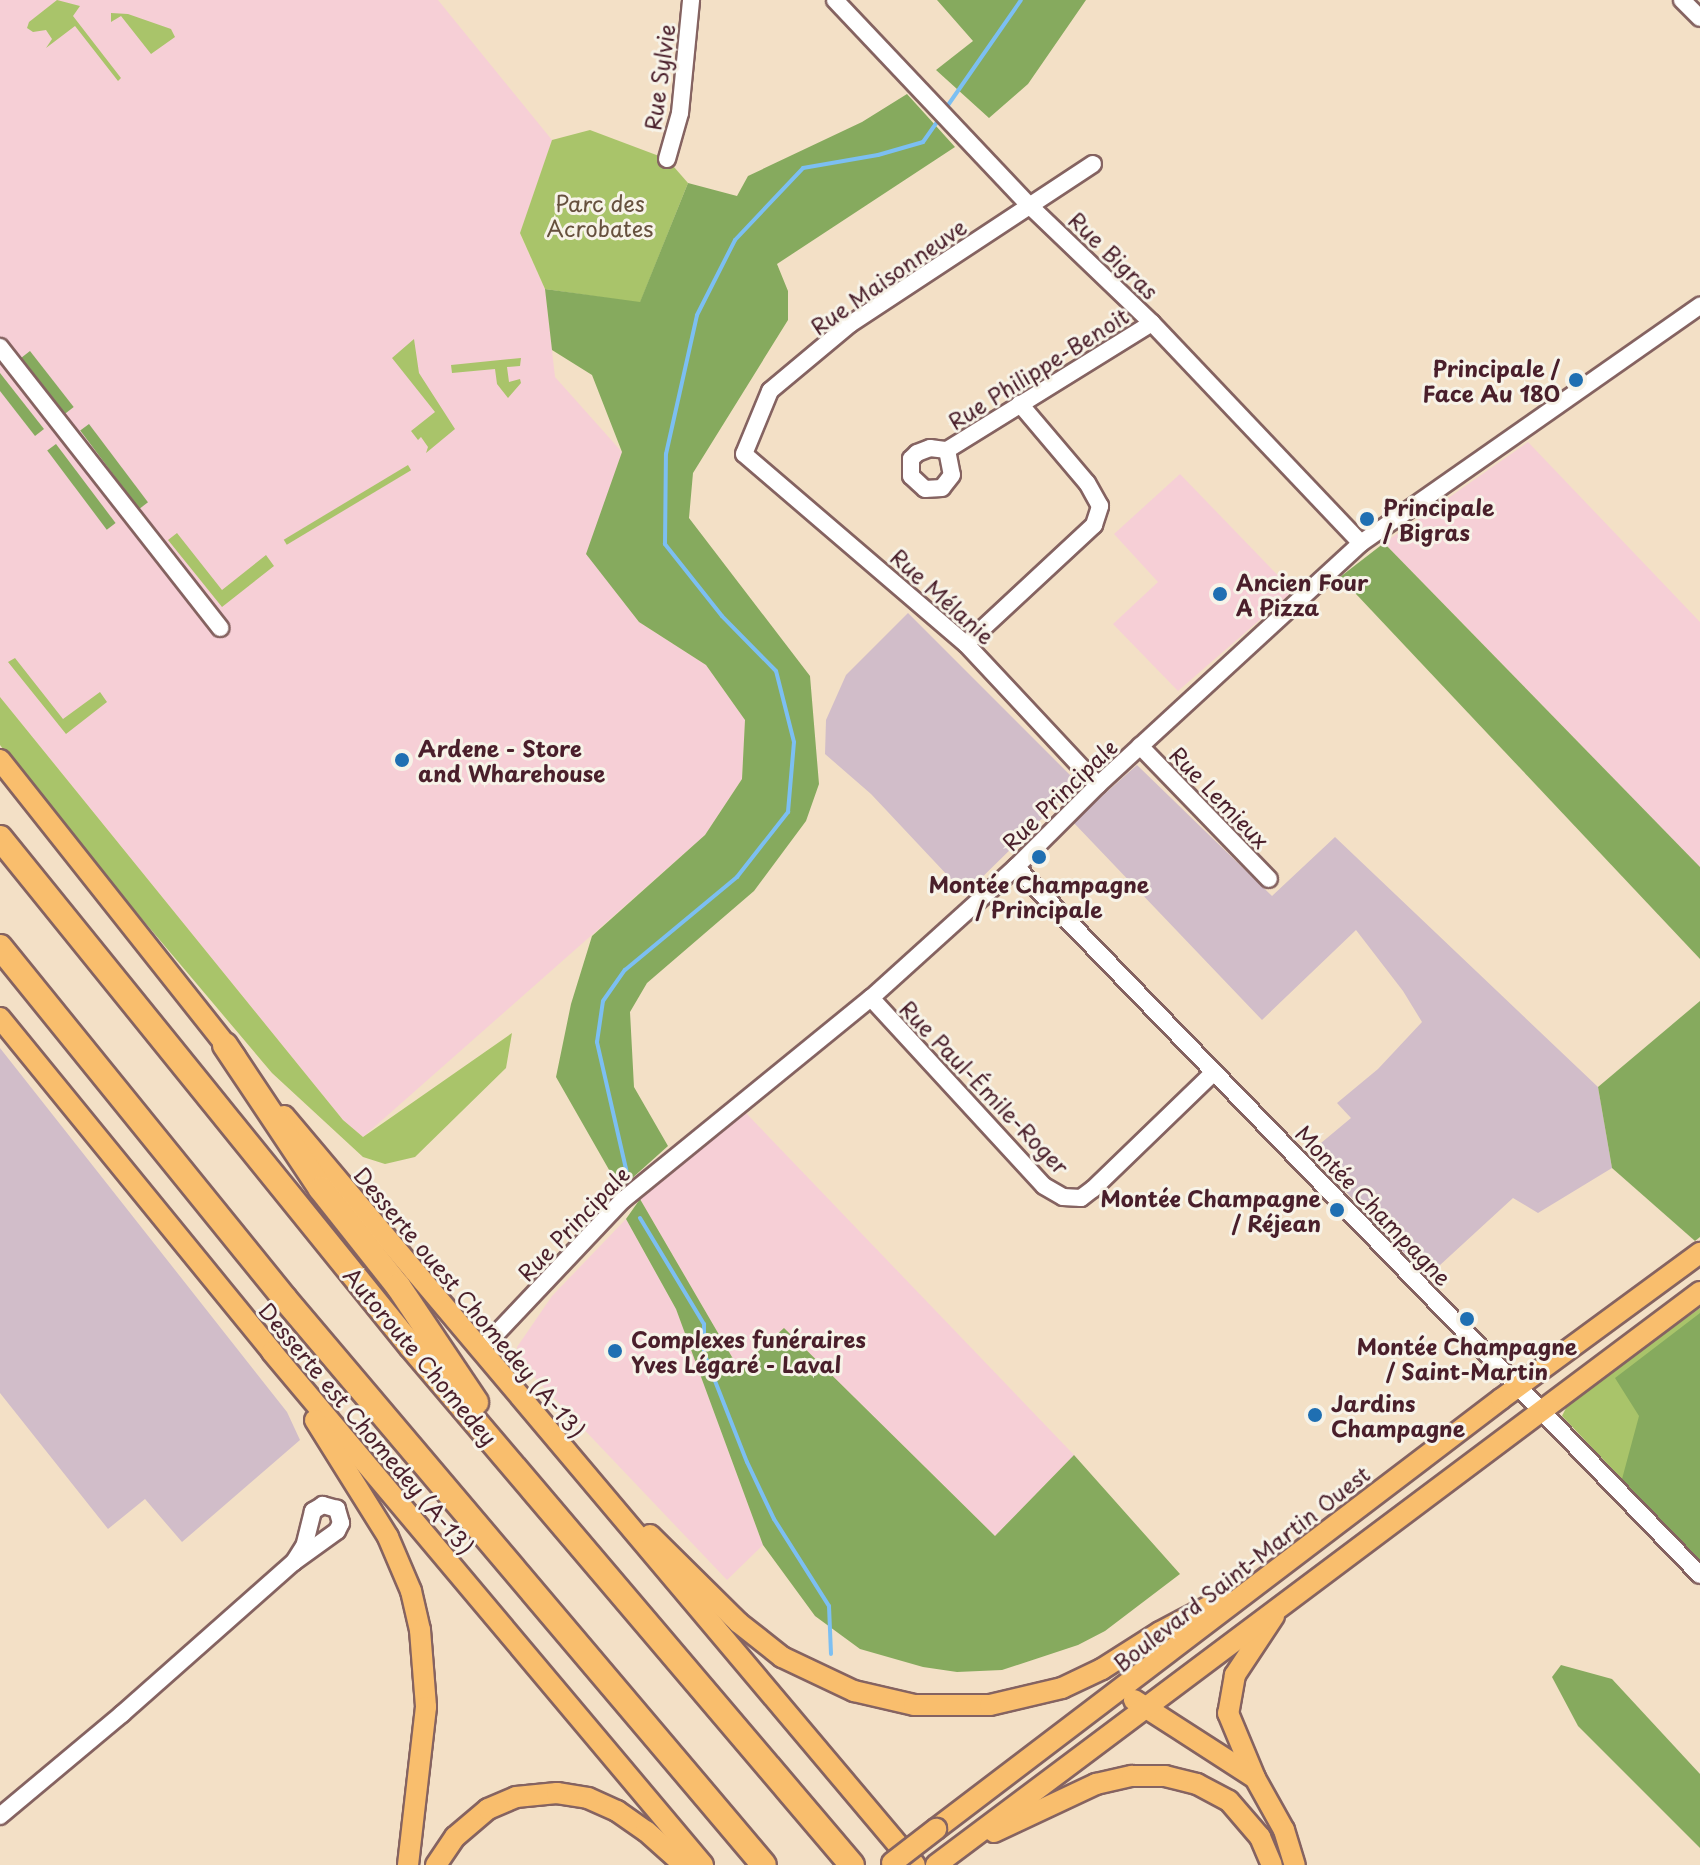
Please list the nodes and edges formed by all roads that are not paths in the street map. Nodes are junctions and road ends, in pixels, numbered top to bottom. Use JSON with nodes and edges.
{"nodes":[{"id":1,"x":691,"y":0,"type":"edge"},
{"id":2,"x":835,"y":0,"type":"edge"},
{"id":3,"x":1682,"y":0,"type":"edge"},
{"id":4,"x":1700,"y":18,"type":"edge"},
{"id":5,"x":667,"y":159,"type":"dead end"},
{"id":6,"x":1093,"y":164,"type":"dead end"},
{"id":7,"x":1030,"y":206,"type":"junction"},
{"id":8,"x":1700,"y":306,"type":"edge"},
{"id":9,"x":1152,"y":323,"type":"junction"},
{"id":10,"x":0,"y":347,"type":"edge"},
{"id":11,"x":1020,"y":404,"type":"junction"},
{"id":12,"x":947,"y":450,"type":"dead end"},
{"id":13,"x":744,"y":454,"type":"joint"},
{"id":14,"x":1361,"y":543,"type":"junction"},
{"id":15,"x":220,"y":628,"type":"dead end"},
{"id":16,"x":966,"y":644,"type":"junction"},
{"id":17,"x":1140,"y":746,"type":"junction"},
{"id":18,"x":0,"y":760,"type":"edge"},
{"id":19,"x":1098,"y":785,"type":"junction"},
{"id":20,"x":0,"y":838,"type":"edge"},
{"id":21,"x":1016,"y":867,"type":"junction"},
{"id":22,"x":1269,"y":879,"type":"dead end"},
{"id":23,"x":0,"y":947,"type":"edge"},
{"id":24,"x":871,"y":998,"type":"junction"},
{"id":25,"x":0,"y":1018,"type":"edge"},
{"id":26,"x":225,"y":1045,"type":"junction"},
{"id":27,"x":1214,"y":1072,"type":"junction"},
{"id":28,"x":1700,"y":1253,"type":"edge"},
{"id":29,"x":1700,"y":1292,"type":"edge"},
{"id":30,"x":480,"y":1351,"type":"junction"},
{"id":31,"x":272,"y":1352,"type":"junction"},
{"id":32,"x":1520,"y":1387,"type":"junction"},
{"id":33,"x":1542,"y":1410,"type":"junction"},
{"id":34,"x":583,"y":1472,"type":"junction"},
{"id":35,"x":547,"y":1506,"type":"junction"},
{"id":36,"x":294,"y":1562,"type":"dead end"},
{"id":37,"x":1273,"y":1573,"type":"junction"},
{"id":38,"x":1700,"y":1575,"type":"edge"},
{"id":39,"x":1280,"y":1606,"type":"junction"},
{"id":40,"x":1121,"y":1691,"type":"junction"},
{"id":41,"x":1145,"y":1706,"type":"junction"},
{"id":42,"x":1255,"y":1778,"type":"junction"},
{"id":43,"x":0,"y":1816,"type":"edge"},
{"id":44,"x":954,"y":1851,"type":"junction"},
{"id":45,"x":408,"y":1865,"type":"edge"},
{"id":46,"x":436,"y":1865,"type":"edge"},
{"id":47,"x":684,"y":1865,"type":"edge"},
{"id":48,"x":703,"y":1865,"type":"edge"},
{"id":49,"x":764,"y":1865,"type":"edge"},
{"id":50,"x":852,"y":1865,"type":"edge"},
{"id":51,"x":889,"y":1865,"type":"edge"},
{"id":52,"x":915,"y":1865,"type":"edge"},
{"id":53,"x":936,"y":1865,"type":"edge"},
{"id":54,"x":1272,"y":1865,"type":"edge"},
{"id":55,"x":1295,"y":1865,"type":"edge"}],
"edges":[{"from":1,"to":5,"type":"street","name":"Rue Sylvie"},
{"from":2,"to":7,"type":"street","name":"Rue Bigras"},
{"from":3,"to":4,"type":"street"},
{"from":6,"to":7,"type":"street","name":"Rue Maisonneuve"},
{"from":7,"to":9,"type":"street","name":"Rue Bigras"},
{"from":7,"to":13,"type":"street","name":"Rue Maisonneuve"},
{"from":8,"to":14,"type":"street","name":"Rue Principale"},
{"from":9,"to":11,"type":"street","name":"Rue Philippe-Benoit"},
{"from":9,"to":14,"type":"street","name":"Rue Bigras"},
{"from":10,"to":15,"type":"street"},
{"from":11,"to":12,"type":"street","name":"Rue Philippe-Benoit"},
{"from":11,"to":16,"type":"street"},
{"from":13,"to":16,"type":"street","name":"Rue Mélanie"},
{"from":14,"to":17,"type":"street","name":"Rue Principale"},
{"from":16,"to":19,"type":"street","name":"Rue Mélanie"},
{"from":17,"to":19,"type":"street","name":"Rue Principale"},
{"from":17,"to":22,"type":"street","name":"Rue Lemieux"},
{"from":18,"to":26,"type":"main road","name":"Desserte ouest Chomedey (A-13)"},
{"from":19,"to":21,"type":"street","name":"Rue Principale"},
{"from":20,"to":35,"type":"highway","name":"Autoroute Chomedey"},
{"from":21,"to":24,"type":"street","name":"Rue Principale"},
{"from":21,"to":27,"type":"street","name":"Montée Champagne"},
{"from":23,"to":49,"type":"highway"},
{"from":24,"to":27,"type":"street","name":"Rue Paul-Émile-Roger"},
{"from":24,"to":30,"type":"street","name":"Rue Principale"},
{"from":25,"to":31,"type":"main road","name":"Desserte est Chomedey (A-13)"},
{"from":26,"to":30,"type":"main road","name":"Desserte ouest Chomedey (A-13)"},
{"from":26,"to":35,"type":"highway"},
{"from":27,"to":32,"type":"street","name":"Montée Champagne"},
{"from":28,"to":32,"type":"main road","name":"Boulevard Saint-Martin Ouest"},
{"from":29,"to":33,"type":"main road"},
{"from":30,"to":34,"type":"main road","name":"Desserte ouest Chomedey (A-13)"},
{"from":31,"to":45,"type":"main road"},
{"from":31,"to":48,"type":"main road","name":"Desserte est Chomedey (A-13)"},
{"from":32,"to":33,"type":"street","name":"Montée Champagne"},
{"from":32,"to":37,"type":"main road","name":"Boulevard Saint-Martin Ouest"},
{"from":33,"to":38,"type":"street","name":"Montée Champagne"},
{"from":33,"to":39,"type":"main road"},
{"from":34,"to":37,"type":"main road"},
{"from":34,"to":52,"type":"main road","name":"Desserte ouest Chomedey (A-13)"},
{"from":35,"to":50,"type":"highway","name":"Autoroute Chomedey"},
{"from":36,"to":43,"type":"street"},
{"from":37,"to":40,"type":"main road","name":"Boulevard Saint-Martin Ouest"},
{"from":39,"to":41,"type":"main road"},
{"from":39,"to":42,"type":"main road"},
{"from":40,"to":41,"type":"main road"},
{"from":40,"to":51,"type":"main road","name":"Boulevard Saint-Martin Ouest","bridge":true},
{"from":41,"to":42,"type":"main road"},
{"from":41,"to":44,"type":"main road"},
{"from":42,"to":55,"type":"main road"},
{"from":44,"to":53,"type":"main road"},
{"from":44,"to":54,"type":"main road"},
{"from":46,"to":47,"type":"main road"}]}
